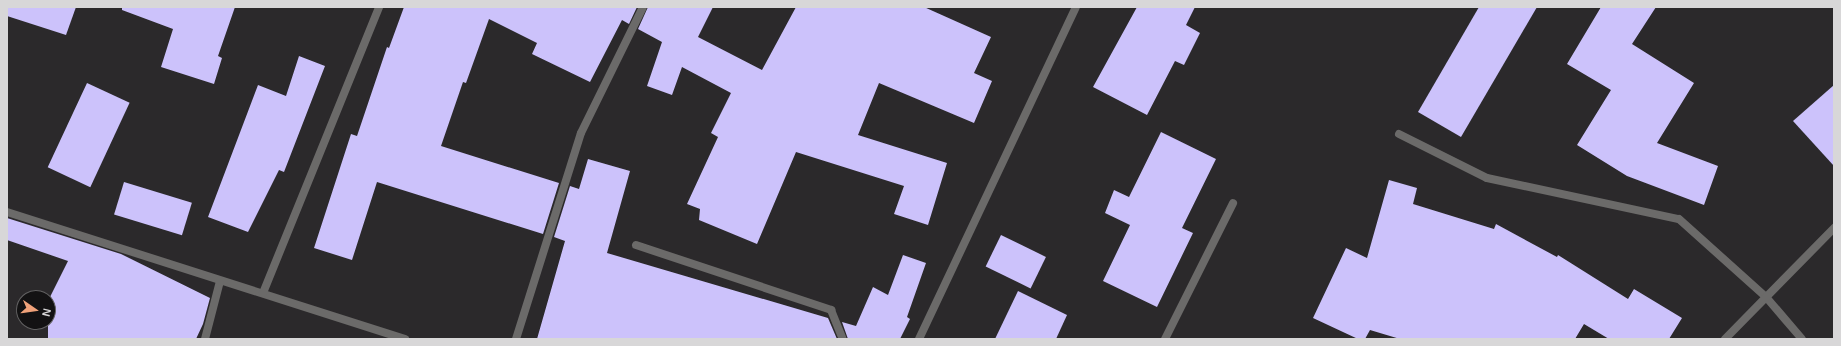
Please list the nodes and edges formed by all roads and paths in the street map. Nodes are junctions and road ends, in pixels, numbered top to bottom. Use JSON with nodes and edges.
{"nodes":[{"id":1,"x":379,"y":7,"type":"edge"},
{"id":2,"x":643,"y":7,"type":"edge"},
{"id":3,"x":1076,"y":7,"type":"edge"},
{"id":4,"x":1399,"y":134,"type":"dead end"},
{"id":5,"x":1233,"y":203,"type":"dead end"},
{"id":6,"x":7,"y":212,"type":"edge"},
{"id":7,"x":1834,"y":228,"type":"edge"},
{"id":8,"x":636,"y":245,"type":"dead end"},
{"id":9,"x":220,"y":281,"type":"junction"},
{"id":10,"x":264,"y":293,"type":"junction"},
{"id":11,"x":1766,"y":297,"type":"junction"},
{"id":12,"x":205,"y":339,"type":"edge"},
{"id":13,"x":404,"y":339,"type":"edge"},
{"id":14,"x":516,"y":339,"type":"edge"},
{"id":15,"x":843,"y":339,"type":"edge"},
{"id":16,"x":919,"y":339,"type":"edge"},
{"id":17,"x":1165,"y":339,"type":"edge"},
{"id":18,"x":1725,"y":339,"type":"edge"},
{"id":19,"x":1802,"y":339,"type":"edge"}],
"edges":[{"from":1,"to":10,"type":"street"},
{"from":2,"to":14,"type":"street"},
{"from":3,"to":16,"type":"street"},
{"from":4,"to":11,"type":"street"},
{"from":5,"to":17,"type":"street"},
{"from":6,"to":9,"type":"street"},
{"from":7,"to":11,"type":"street"},
{"from":8,"to":15,"type":"street"},
{"from":9,"to":10,"type":"street"},
{"from":9,"to":12,"type":"street"},
{"from":10,"to":13,"type":"street"},
{"from":11,"to":18,"type":"street"},
{"from":11,"to":19,"type":"street"}]}
